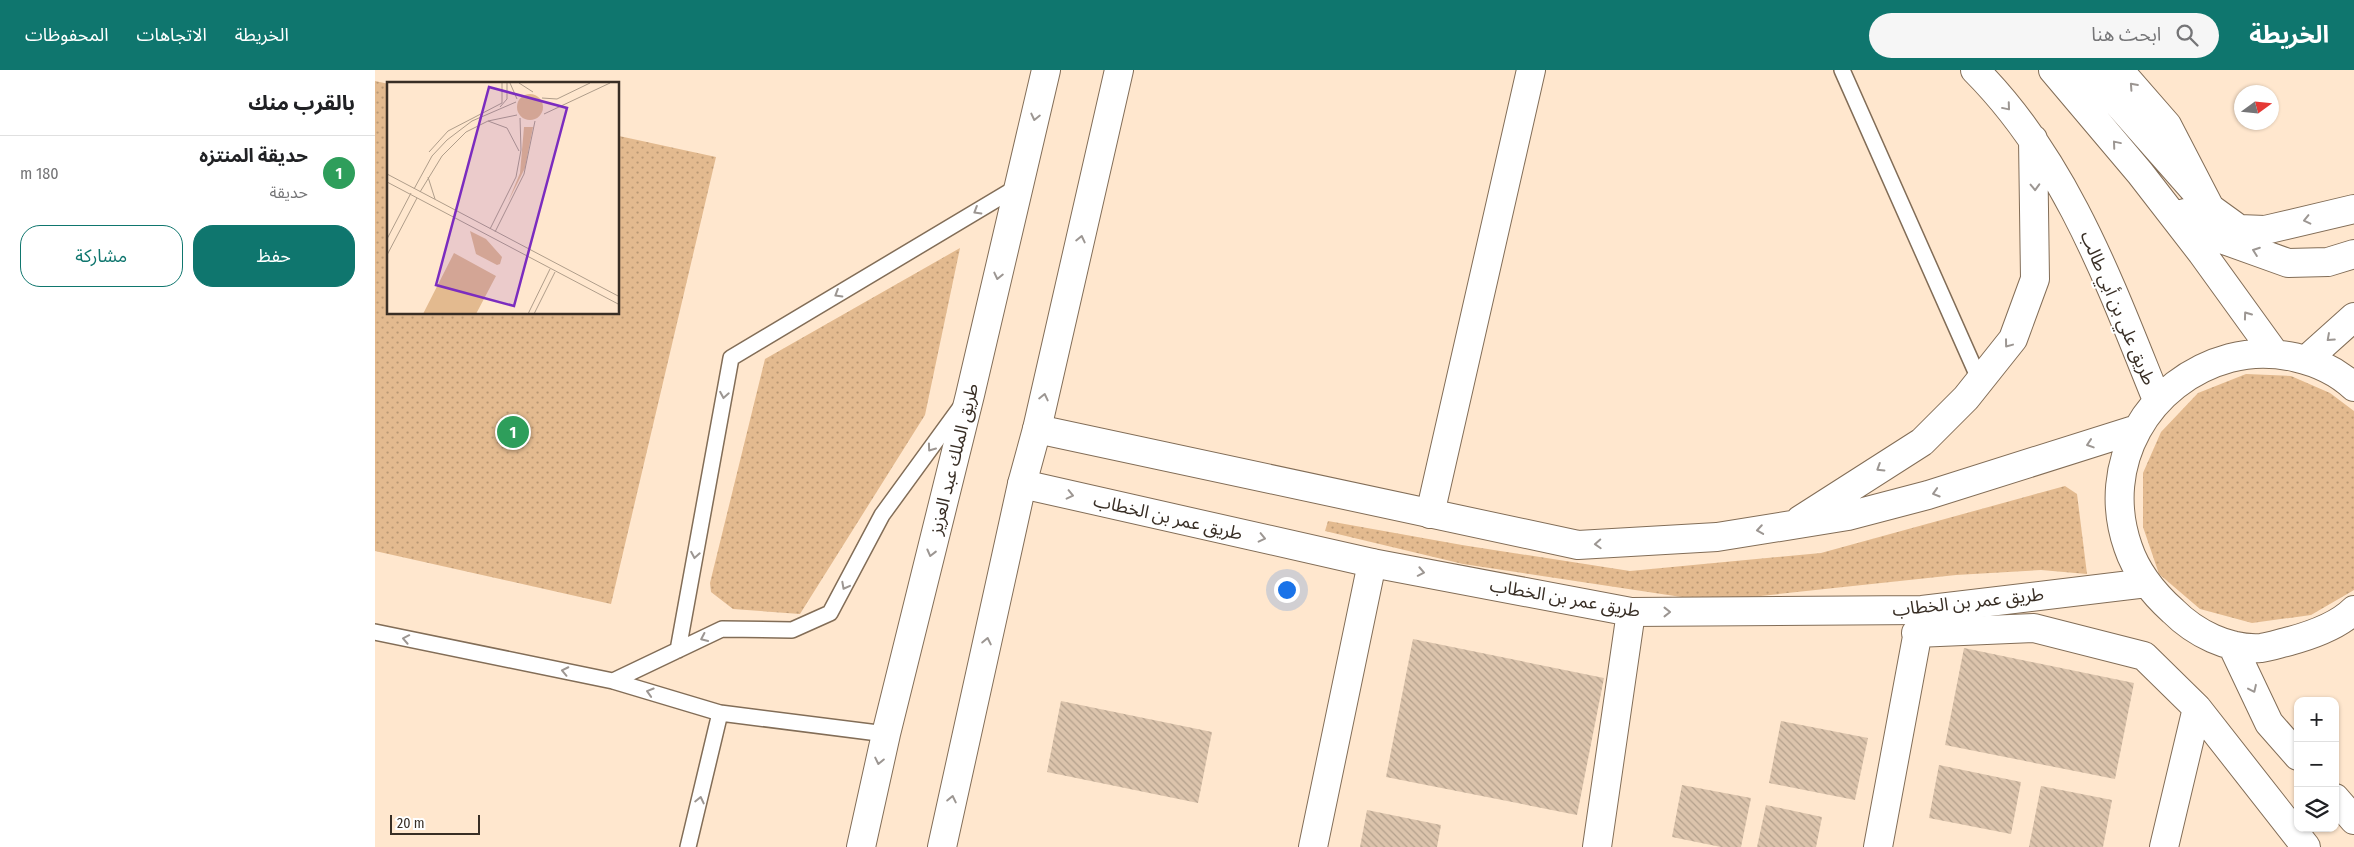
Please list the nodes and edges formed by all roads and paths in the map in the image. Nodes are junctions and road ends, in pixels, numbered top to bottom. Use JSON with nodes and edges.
{"nodes":[{"id":1,"x":1046,"y":70,"type":"edge"},
{"id":2,"x":1119,"y":70,"type":"edge"},
{"id":3,"x":1531,"y":70,"type":"edge"},
{"id":4,"x":1842,"y":70,"type":"edge"},
{"id":5,"x":1975,"y":70,"type":"edge"},
{"id":6,"x":2053,"y":70,"type":"edge"},
{"id":7,"x":2083,"y":70,"type":"edge"},
{"id":8,"x":2119,"y":70,"type":"edge"},
{"id":9,"x":2033,"y":139,"type":"junction"},
{"id":10,"x":2140,"y":174,"type":"junction"},
{"id":11,"x":1019,"y":186,"type":"junction"},
{"id":12,"x":2210,"y":208,"type":"junction"},
{"id":13,"x":2354,"y":209,"type":"edge"},
{"id":14,"x":2354,"y":254,"type":"edge"},
{"id":15,"x":2354,"y":317,"type":"edge"},
{"id":16,"x":2275,"y":354,"type":"junction"},
{"id":17,"x":2306,"y":360,"type":"junction"},
{"id":18,"x":1980,"y":381,"type":"junction"},
{"id":19,"x":2354,"y":388,"type":"edge"},
{"id":20,"x":970,"y":395,"type":"junction"},
{"id":21,"x":2157,"y":400,"type":"junction"},
{"id":22,"x":1037,"y":429,"type":"junction"},
{"id":23,"x":2137,"y":429,"type":"junction"},
{"id":24,"x":1022,"y":484,"type":"junction"},
{"id":25,"x":1431,"y":514,"type":"junction"},
{"id":26,"x":1792,"y":525,"type":"junction"},
{"id":27,"x":1372,"y":563,"type":"junction"},
{"id":28,"x":2147,"y":582,"type":"junction"},
{"id":29,"x":2354,"y":610,"type":"edge"},
{"id":30,"x":1631,"y":612,"type":"junction"},
{"id":31,"x":1919,"y":622,"type":"junction"},
{"id":32,"x":375,"y":632,"type":"edge"},
{"id":33,"x":2232,"y":645,"type":"junction"},
{"id":34,"x":678,"y":650,"type":"junction"},
{"id":35,"x":613,"y":681,"type":"junction"},
{"id":36,"x":2197,"y":708,"type":"junction"},
{"id":37,"x":720,"y":713,"type":"junction"},
{"id":38,"x":885,"y":734,"type":"junction"},
{"id":39,"x":2294,"y":751,"type":"edge"},
{"id":40,"x":2339,"y":803,"type":"edge"},
{"id":41,"x":2354,"y":820,"type":"edge"},
{"id":42,"x":688,"y":847,"type":"edge"},
{"id":43,"x":861,"y":847,"type":"edge"},
{"id":44,"x":942,"y":847,"type":"edge"},
{"id":45,"x":1313,"y":847,"type":"edge"},
{"id":46,"x":1597,"y":847,"type":"edge"},
{"id":47,"x":1878,"y":847,"type":"edge"},
{"id":48,"x":2163,"y":847,"type":"edge"},
{"id":49,"x":2306,"y":847,"type":"edge"}],
"edges":[{"from":1,"to":11,"type":"main road","name":"طريق الملك عبد العزيز","one_way":true},
{"from":22,"to":2,"type":"main road","one_way":true},
{"from":3,"to":25,"type":"main road"},
{"from":4,"to":18,"type":"lane"},
{"from":5,"to":9,"type":"main road","name":"طريق علي بن أبي طالب","one_way":true},
{"from":10,"to":6,"type":"main road","one_way":true},
{"from":7,"to":12,"type":"main road"},
{"from":12,"to":8,"type":"main road","one_way":true},
{"from":9,"to":18,"type":"main road","one_way":true},
{"from":9,"to":21,"type":"main road","name":"طريق علي بن أبي طالب"},
{"from":14,"to":10,"type":"main road","one_way":true},
{"from":16,"to":10,"type":"main road","one_way":true},
{"from":11,"to":20,"type":"main road","name":"طريق الملك عبد العزيز","one_way":true},
{"from":11,"to":34,"type":"lane","one_way":true},
{"from":13,"to":12,"type":"main road","one_way":true},
{"from":15,"to":17,"type":"main road","one_way":true},
{"from":16,"to":17,"type":"main road"},
{"from":16,"to":21,"type":"main road"},
{"from":17,"to":19,"type":"main road"},
{"from":18,"to":26,"type":"main road","one_way":true},
{"from":20,"to":34,"type":"lane","one_way":true},
{"from":20,"to":38,"type":"main road","name":"طريق الملك عبد العزيز","one_way":true},
{"from":21,"to":23,"type":"main road"},
{"from":22,"to":24,"type":"main road"},
{"from":22,"to":25,"type":"main road"},
{"from":23,"to":26,"type":"main road","one_way":true},
{"from":23,"to":28,"type":"main road"},
{"from":24,"to":27,"type":"main road","name":"طريق عمر بن الخطاب","one_way":true},
{"from":44,"to":24,"type":"main road","one_way":true},
{"from":26,"to":25,"type":"main road","one_way":true},
{"from":27,"to":30,"type":"main road","name":"طريق عمر بن الخطاب","one_way":true},
{"from":27,"to":45,"type":"main road"},
{"from":28,"to":31,"type":"main road","name":"طريق عمر بن الخطاب"},
{"from":28,"to":33,"type":"main road"},
{"from":29,"to":33,"type":"main road"},
{"from":30,"to":31,"type":"main road","name":"طريق عمر بن الخطاب","one_way":true},
{"from":30,"to":46,"type":"main road"},
{"from":31,"to":36,"type":"main road"},
{"from":31,"to":47,"type":"main road"},
{"from":35,"to":32,"type":"lane","one_way":true},
{"from":33,"to":39,"type":"main road","one_way":true},
{"from":34,"to":35,"type":"lane"},
{"from":37,"to":35,"type":"lane","one_way":true},
{"from":36,"to":48,"type":"main road"},
{"from":36,"to":49,"type":"main road"},
{"from":37,"to":38,"type":"lane"},
{"from":42,"to":37,"type":"lane","one_way":true},
{"from":38,"to":43,"type":"main road","name":"طريق الملك عبد العزيز","one_way":true},
{"from":40,"to":41,"type":"main road"}]}
